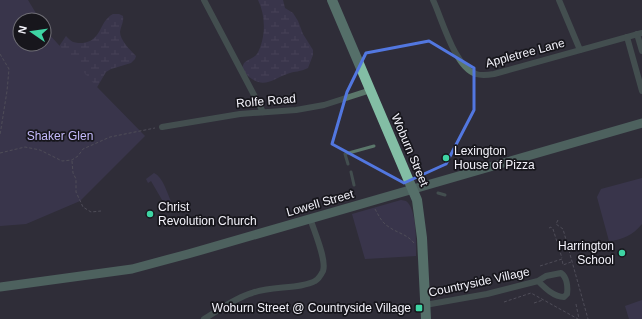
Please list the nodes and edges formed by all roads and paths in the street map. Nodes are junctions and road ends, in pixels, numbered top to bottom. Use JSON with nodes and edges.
{"nodes":[{"id":1,"x":204,"y":0,"type":"edge"},
{"id":2,"x":332,"y":0,"type":"edge"},
{"id":3,"x":433,"y":0,"type":"edge"},
{"id":4,"x":559,"y":0,"type":"edge"},
{"id":5,"x":640,"y":33,"type":"edge"},
{"id":6,"x":627,"y":37,"type":"junction"},
{"id":7,"x":580,"y":50,"type":"junction"},
{"id":8,"x":642,"y":51,"type":"edge"},
{"id":9,"x":0,"y":54,"type":"edge"},
{"id":10,"x":371,"y":90,"type":"junction"},
{"id":11,"x":642,"y":91,"type":"edge"},
{"id":12,"x":263,"y":112,"type":"junction"},
{"id":13,"x":642,"y":123,"type":"edge"},
{"id":14,"x":162,"y":127,"type":"joint"},
{"id":15,"x":0,"y":134,"type":"edge"},
{"id":16,"x":374,"y":146,"type":"dead end"},
{"id":17,"x":0,"y":153,"type":"edge"},
{"id":18,"x":72,"y":160,"type":"junction"},
{"id":19,"x":348,"y":164,"type":"dead end"},
{"id":20,"x":350,"y":172,"type":"dead end"},
{"id":21,"x":354,"y":185,"type":"dead end"},
{"id":22,"x":413,"y":189,"type":"junction"},
{"id":23,"x":438,"y":192,"type":"dead end"},
{"id":24,"x":444,"y":195,"type":"dead end"},
{"id":25,"x":373,"y":201,"type":"junction"},
{"id":26,"x":101,"y":211,"type":"dead end"},
{"id":27,"x":310,"y":218,"type":"junction"},
{"id":28,"x":558,"y":220,"type":"dead end"},
{"id":29,"x":549,"y":228,"type":"dead end"},
{"id":30,"x":422,"y":246,"type":"junction"},
{"id":31,"x":562,"y":259,"type":"junction"},
{"id":32,"x":572,"y":262,"type":"junction"},
{"id":33,"x":540,"y":266,"type":"dead end"},
{"id":34,"x":538,"y":281,"type":"junction"},
{"id":35,"x":0,"y":287,"type":"edge"},
{"id":36,"x":544,"y":300,"type":"junction"},
{"id":37,"x":504,"y":302,"type":"dead end"},
{"id":38,"x":534,"y":303,"type":"dead end"},
{"id":39,"x":576,"y":304,"type":"dead end"},
{"id":40,"x":425,"y":305,"type":"junction"},
{"id":41,"x":204,"y":319,"type":"edge"},
{"id":42,"x":426,"y":319,"type":"edge"},
{"id":43,"x":578,"y":319,"type":"edge"},
{"id":44,"x":588,"y":319,"type":"edge"}],
"edges":[{"from":1,"to":12,"type":"street"},
{"from":2,"to":10,"type":"main road","name":"Woburn Street"},
{"from":3,"to":7,"type":"street","name":"Appletree Lane"},
{"from":4,"to":7,"type":"street"},
{"from":5,"to":6,"type":"street","name":"Appletree Lane"},
{"from":5,"to":8,"type":"street"},
{"from":6,"to":7,"type":"street","name":"Appletree Lane"},
{"from":6,"to":11,"type":"street"},
{"from":9,"to":15,"type":"path"},
{"from":10,"to":12,"type":"street","name":"Rolfe Road"},
{"from":10,"to":22,"type":"main road","name":"Woburn Street"},
{"from":12,"to":14,"type":"street","name":"Rolfe Road"},
{"from":13,"to":22,"type":"main road","name":"Lowell Street"},
{"from":14,"to":18,"type":"path"},
{"from":16,"to":19,"type":"lane"},
{"from":17,"to":18,"type":"path"},
{"from":18,"to":26,"type":"path"},
{"from":20,"to":21,"type":"lane"},
{"from":22,"to":25,"type":"main road","name":"Lowell Street"},
{"from":22,"to":30,"type":"main road","name":"Woburn Street"},
{"from":23,"to":24,"type":"lane"},
{"from":25,"to":27,"type":"main road","name":"Lowell Street"},
{"from":25,"to":30,"type":"path"},
{"from":27,"to":35,"type":"main road","name":"Lowell Street"},
{"from":27,"to":41,"type":"street"},
{"from":28,"to":32,"type":"path"},
{"from":29,"to":31,"type":"path"},
{"from":30,"to":40,"type":"main road","name":"Woburn Street"},
{"from":31,"to":32,"type":"path"},
{"from":31,"to":33,"type":"path"},
{"from":32,"to":44,"type":"path"},
{"from":34,"to":34,"type":"street","name":"Countryside Village"},
{"from":34,"to":40,"type":"street","name":"Countryside Village"},
{"from":36,"to":37,"type":"path"},
{"from":36,"to":38,"type":"path"},
{"from":36,"to":43,"type":"path"},
{"from":39,"to":43,"type":"path"},
{"from":40,"to":42,"type":"main road","name":"Woburn Street"}]}
